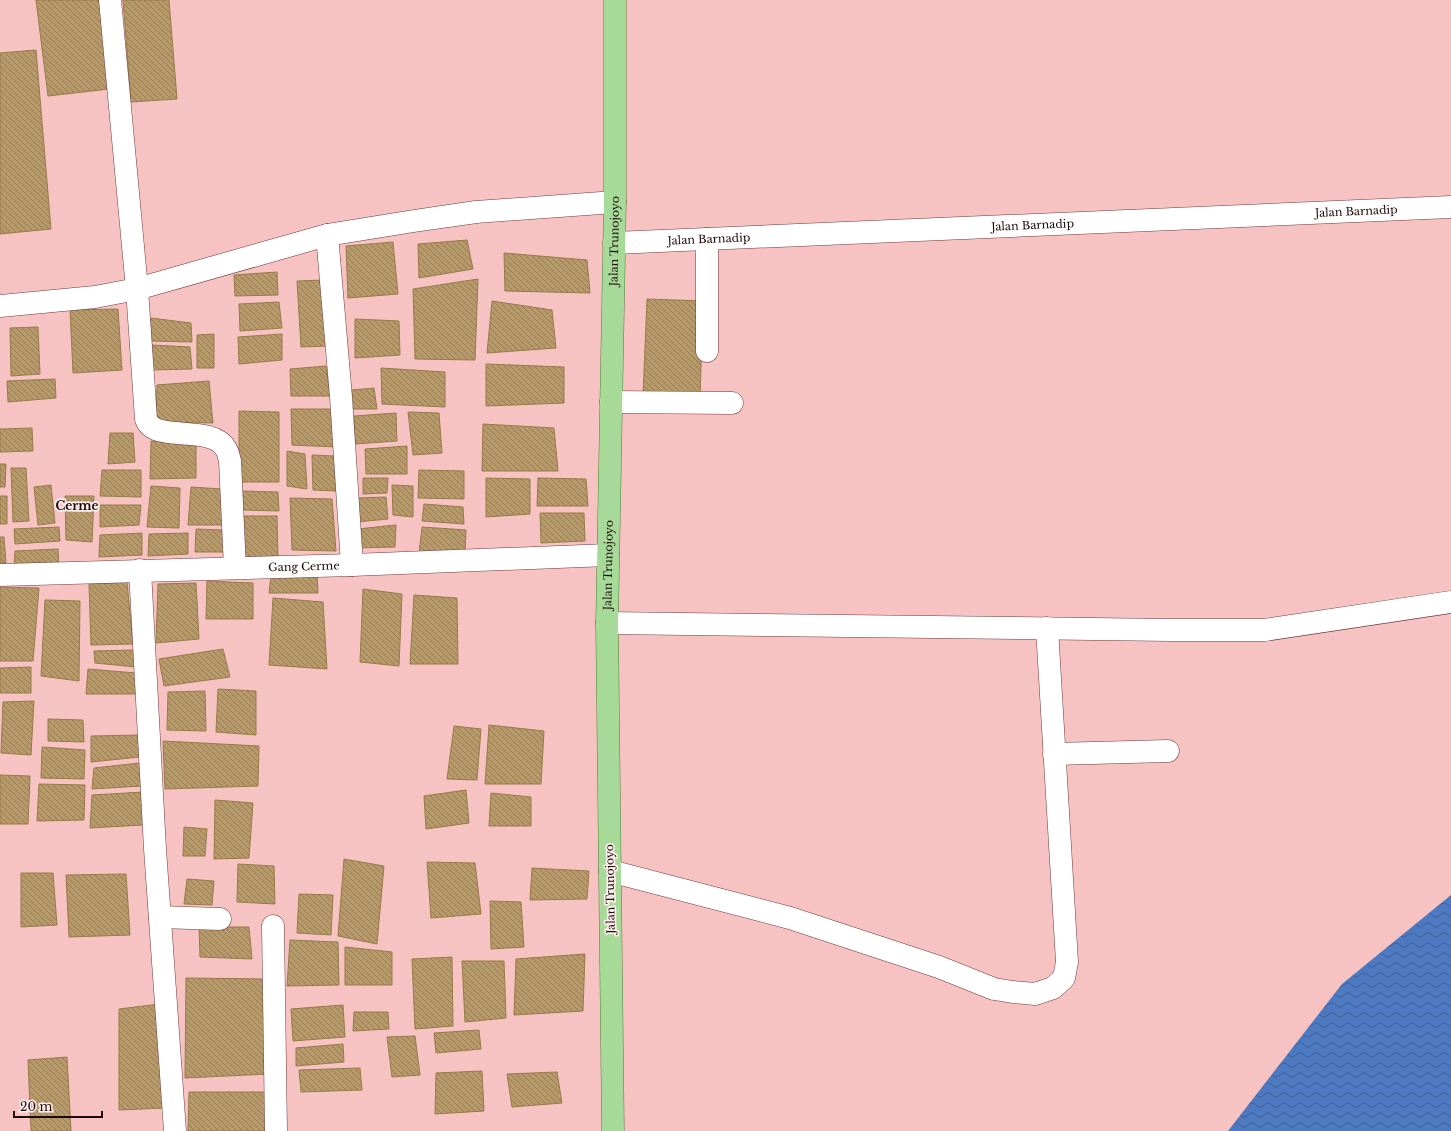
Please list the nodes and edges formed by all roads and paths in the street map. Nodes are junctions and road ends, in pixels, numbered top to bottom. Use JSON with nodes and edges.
{"nodes":[{"id":1,"x":110,"y":0,"type":"edge"},
{"id":2,"x":615,"y":0,"type":"edge"},
{"id":3,"x":615,"y":202,"type":"junction"},
{"id":4,"x":1451,"y":207,"type":"edge"},
{"id":5,"x":327,"y":235,"type":"junction"},
{"id":6,"x":707,"y":239,"type":"junction"},
{"id":7,"x":614,"y":243,"type":"junction"},
{"id":8,"x":137,"y":289,"type":"junction"},
{"id":9,"x":0,"y":306,"type":"edge"},
{"id":10,"x":707,"y":351,"type":"dead end"},
{"id":11,"x":611,"y":402,"type":"junction"},
{"id":12,"x":732,"y":403,"type":"dead end"},
{"id":13,"x":608,"y":555,"type":"junction"},
{"id":14,"x":352,"y":565,"type":"junction"},
{"id":15,"x":235,"y":568,"type":"junction"},
{"id":16,"x":140,"y":570,"type":"junction"},
{"id":17,"x":0,"y":575,"type":"edge"},
{"id":18,"x":1451,"y":602,"type":"edge"},
{"id":19,"x":607,"y":623,"type":"junction"},
{"id":20,"x":1047,"y":628,"type":"junction"},
{"id":21,"x":1168,"y":751,"type":"dead end"},
{"id":22,"x":1054,"y":754,"type":"junction"},
{"id":23,"x":610,"y":871,"type":"junction"},
{"id":24,"x":160,"y":918,"type":"junction"},
{"id":25,"x":220,"y":919,"type":"dead end"},
{"id":26,"x":273,"y":926,"type":"dead end"},
{"id":27,"x":175,"y":1131,"type":"edge"},
{"id":28,"x":276,"y":1131,"type":"edge"},
{"id":29,"x":613,"y":1131,"type":"edge"}],
"edges":[{"from":1,"to":8,"type":"street"},
{"from":2,"to":3,"type":"main road","name":"Jalan Trunojoyo"},
{"from":3,"to":5,"type":"street"},
{"from":3,"to":7,"type":"main road","name":"Jalan Trunojoyo"},
{"from":4,"to":6,"type":"street","name":"Jalan Barnadip"},
{"from":5,"to":8,"type":"street"},
{"from":5,"to":14,"type":"street"},
{"from":6,"to":7,"type":"street","name":"Jalan Barnadip"},
{"from":6,"to":10,"type":"street"},
{"from":7,"to":11,"type":"main road","name":"Jalan Trunojoyo"},
{"from":8,"to":9,"type":"street"},
{"from":8,"to":15,"type":"street"},
{"from":11,"to":12,"type":"street"},
{"from":11,"to":13,"type":"main road","name":"Jalan Trunojoyo"},
{"from":13,"to":14,"type":"street","name":"Gang Cerme"},
{"from":13,"to":19,"type":"main road","name":"Jalan Trunojoyo"},
{"from":14,"to":15,"type":"street","name":"Gang Cerme"},
{"from":15,"to":16,"type":"street","name":"Gang Cerme"},
{"from":16,"to":17,"type":"street","name":"Gang Cerme"},
{"from":16,"to":24,"type":"street"},
{"from":18,"to":20,"type":"street"},
{"from":19,"to":20,"type":"street"},
{"from":19,"to":23,"type":"main road","name":"Jalan Trunojoyo"},
{"from":20,"to":22,"type":"street"},
{"from":21,"to":22,"type":"street"},
{"from":22,"to":23,"type":"street"},
{"from":23,"to":29,"type":"main road","name":"Jalan Trunojoyo"},
{"from":24,"to":25,"type":"street"},
{"from":24,"to":27,"type":"street"},
{"from":26,"to":28,"type":"street"}]}
